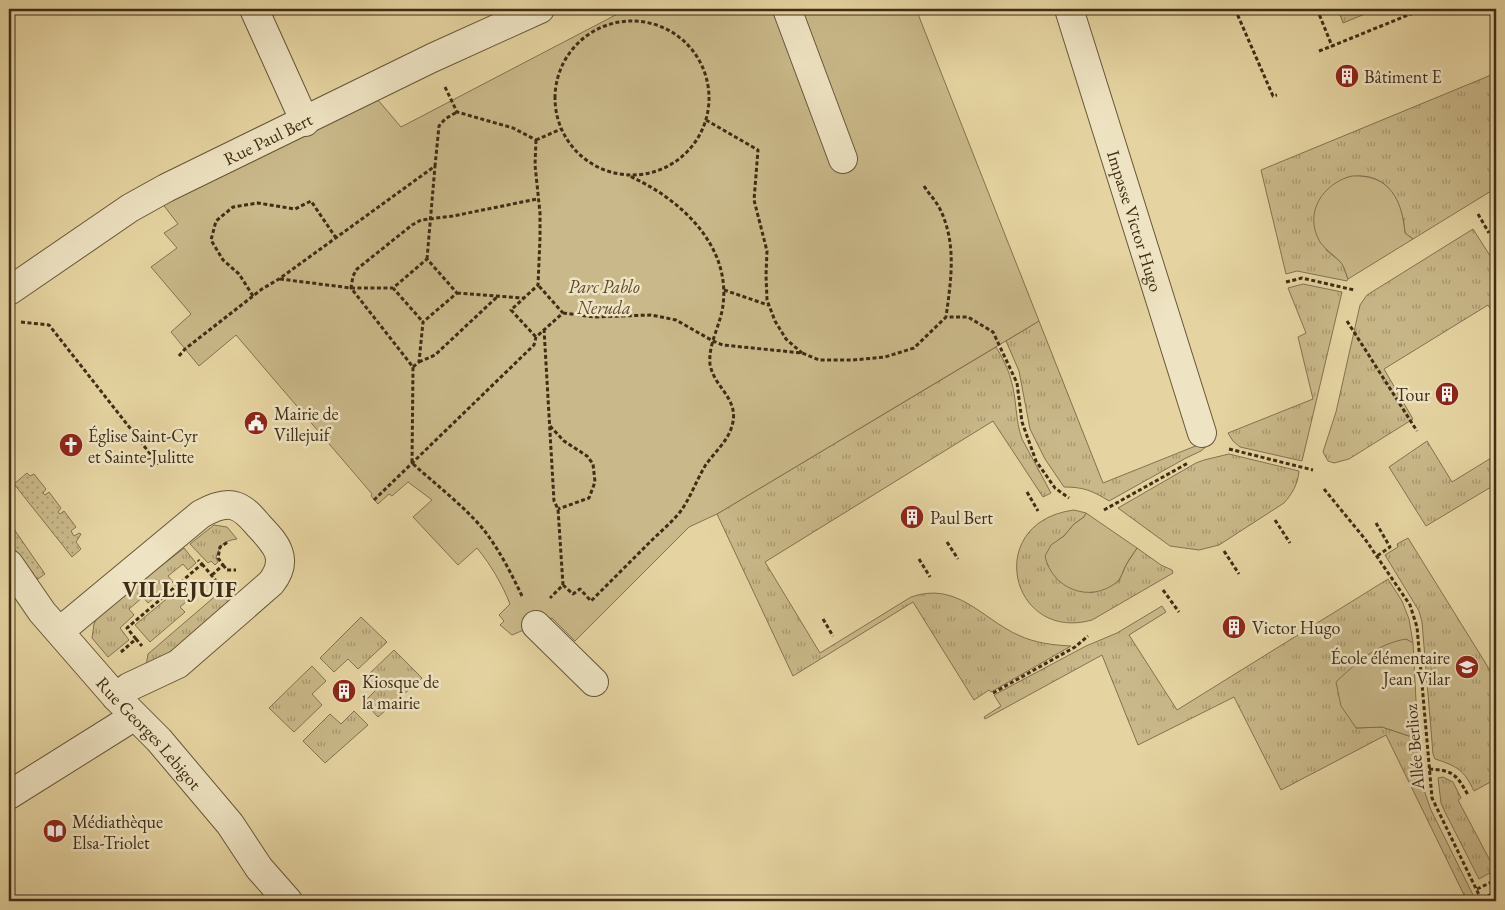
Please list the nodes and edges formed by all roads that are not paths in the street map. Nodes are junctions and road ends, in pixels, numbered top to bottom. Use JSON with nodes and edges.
{"nodes":[{"id":1,"x":254,"y":9,"type":"edge"},
{"id":2,"x":540,"y":9,"type":"edge"},
{"id":3,"x":787,"y":9,"type":"edge"},
{"id":4,"x":1069,"y":9,"type":"edge"},
{"id":5,"x":304,"y":122,"type":"junction"},
{"id":6,"x":843,"y":159,"type":"dead end"},
{"id":7,"x":9,"y":291,"type":"edge"},
{"id":8,"x":1202,"y":433,"type":"dead end"},
{"id":9,"x":9,"y":564,"type":"edge"},
{"id":10,"x":534,"y":621,"type":"road end"},
{"id":11,"x":60,"y":631,"type":"junction"},
{"id":12,"x":594,"y":682,"type":"dead end"},
{"id":13,"x":116,"y":697,"type":"junction"},
{"id":14,"x":127,"y":721,"type":"dead end"},
{"id":15,"x":9,"y":795,"type":"edge"},
{"id":16,"x":288,"y":901,"type":"edge"}],
"edges":[{"from":1,"to":5,"type":"street"},
{"from":2,"to":5,"type":"street","name":"Rue Paul Bert"},
{"from":3,"to":6,"type":"street"},
{"from":4,"to":8,"type":"street","name":"Impasse Victor Hugo"},
{"from":5,"to":7,"type":"street","name":"Rue Paul Bert"},
{"from":9,"to":11,"type":"street","name":"Rue Georges Lebigot"},
{"from":10,"to":12,"type":"street"},
{"from":11,"to":13,"type":"street","name":"Rue Georges Lebigot"},
{"from":11,"to":13,"type":"street"},
{"from":13,"to":16,"type":"street","name":"Rue Georges Lebigot"},
{"from":14,"to":15,"type":"street"}]}
